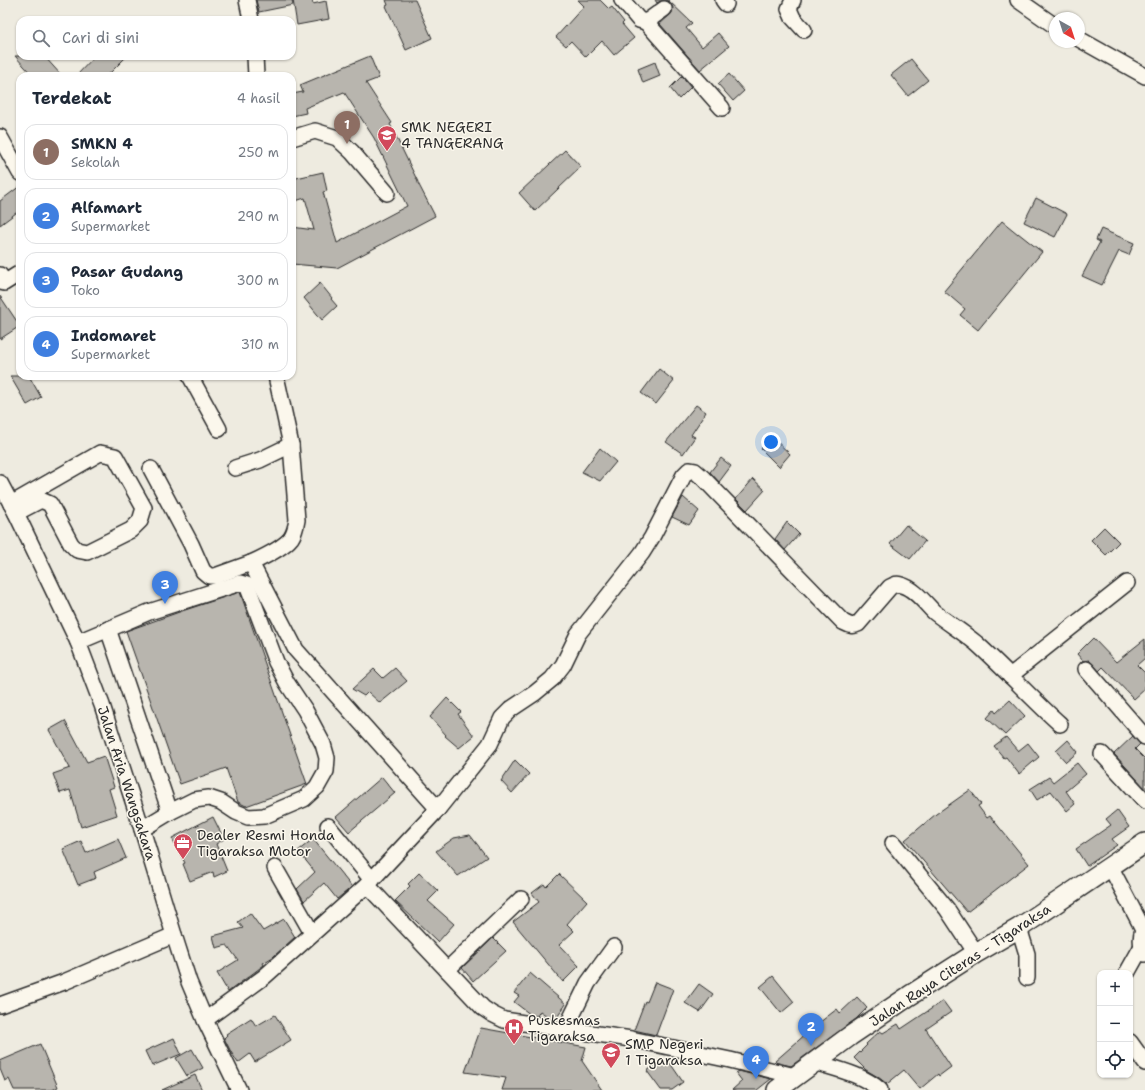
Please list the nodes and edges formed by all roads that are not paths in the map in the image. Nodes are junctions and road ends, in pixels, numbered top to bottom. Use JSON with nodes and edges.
{"nodes":[{"id":1,"x":247,"y":0,"type":"edge"},
{"id":2,"x":622,"y":0,"type":"edge"},
{"id":3,"x":793,"y":0,"type":"edge"},
{"id":4,"x":1018,"y":0,"type":"edge"},
{"id":5,"x":664,"y":9,"type":"dead end"},
{"id":6,"x":250,"y":16,"type":"edge"},
{"id":7,"x":646,"y":22,"type":"junction"},
{"id":8,"x":1049,"y":22,"type":"edge"},
{"id":9,"x":804,"y":30,"type":"dead end"},
{"id":10,"x":1085,"y":42,"type":"edge"},
{"id":11,"x":255,"y":60,"type":"edge"},
{"id":12,"x":256,"y":72,"type":"edge"},
{"id":13,"x":1145,"y":75,"type":"edge"},
{"id":14,"x":722,"y":108,"type":"dead end"},
{"id":15,"x":0,"y":137,"type":"edge"},
{"id":16,"x":296,"y":137,"type":"edge"},
{"id":17,"x":5,"y":161,"type":"edge"},
{"id":18,"x":16,"y":170,"type":"edge"},
{"id":19,"x":387,"y":193,"type":"dead end"},
{"id":20,"x":0,"y":275,"type":"edge"},
{"id":21,"x":16,"y":275,"type":"edge"},
{"id":22,"x":192,"y":380,"type":"edge"},
{"id":23,"x":277,"y":380,"type":"edge"},
{"id":24,"x":219,"y":429,"type":"dead end"},
{"id":25,"x":291,"y":445,"type":"junction"},
{"id":26,"x":235,"y":468,"type":"dead end"},
{"id":27,"x":151,"y":469,"type":"dead end"},
{"id":28,"x":0,"y":483,"type":"edge"},
{"id":29,"x":14,"y":508,"type":"junction"},
{"id":30,"x":251,"y":563,"type":"junction"},
{"id":31,"x":1127,"y":583,"type":"dead end"},
{"id":32,"x":108,"y":629,"type":"junction"},
{"id":33,"x":78,"y":642,"type":"junction"},
{"id":34,"x":1086,"y":669,"type":"dead end"},
{"id":35,"x":1010,"y":676,"type":"junction"},
{"id":36,"x":1060,"y":724,"type":"dead end"},
{"id":37,"x":1145,"y":737,"type":"edge"},
{"id":38,"x":1102,"y":754,"type":"dead end"},
{"id":39,"x":1145,"y":801,"type":"edge"},
{"id":40,"x":438,"y":809,"type":"junction"},
{"id":41,"x":170,"y":812,"type":"junction"},
{"id":42,"x":328,"y":826,"type":"dead end"},
{"id":43,"x":142,"y":829,"type":"junction"},
{"id":44,"x":1145,"y":843,"type":"edge"},
{"id":45,"x":893,"y":844,"type":"dead end"},
{"id":46,"x":1110,"y":866,"type":"junction"},
{"id":47,"x":275,"y":868,"type":"dead end"},
{"id":48,"x":370,"y":882,"type":"junction"},
{"id":49,"x":521,"y":899,"type":"dead end"},
{"id":50,"x":1019,"y":928,"type":"junction"},
{"id":51,"x":1144,"y":929,"type":"edge"},
{"id":52,"x":312,"y":933,"type":"junction"},
{"id":53,"x":174,"y":935,"type":"junction"},
{"id":54,"x":614,"y":947,"type":"dead end"},
{"id":55,"x":1144,"y":949,"type":"edge"},
{"id":56,"x":976,"y":953,"type":"junction"},
{"id":57,"x":446,"y":970,"type":"junction"},
{"id":58,"x":1129,"y":970,"type":"edge"},
{"id":59,"x":1027,"y":978,"type":"dead end"},
{"id":60,"x":0,"y":1005,"type":"edge"},
{"id":61,"x":205,"y":1020,"type":"junction"},
{"id":62,"x":566,"y":1028,"type":"junction"},
{"id":63,"x":1133,"y":1046,"type":"edge"},
{"id":64,"x":814,"y":1062,"type":"junction"},
{"id":65,"x":1145,"y":1063,"type":"edge"},
{"id":66,"x":795,"y":1076,"type":"junction"},
{"id":67,"x":239,"y":1090,"type":"edge"},
{"id":68,"x":777,"y":1090,"type":"edge"},
{"id":69,"x":880,"y":1090,"type":"edge"}],
"edges":[{"from":1,"to":6,"type":"street"},
{"from":2,"to":7,"type":"street"},
{"from":3,"to":9,"type":"street"},
{"from":4,"to":8,"type":"street"},
{"from":5,"to":7,"type":"street"},
{"from":7,"to":14,"type":"street"},
{"from":10,"to":13,"type":"street"},
{"from":11,"to":12,"type":"street"},
{"from":15,"to":17,"type":"street"},
{"from":16,"to":19,"type":"street"},
{"from":17,"to":18,"type":"street"},
{"from":20,"to":21,"type":"street"},
{"from":22,"to":24,"type":"street"},
{"from":23,"to":25,"type":"street"},
{"from":25,"to":26,"type":"street"},
{"from":25,"to":30,"type":"street"},
{"from":27,"to":30,"type":"street"},
{"from":28,"to":29,"type":"street","name":"Jalan Aria Wangsakara"},
{"from":29,"to":29,"type":"street"},
{"from":29,"to":33,"type":"street","name":"Jalan Aria Wangsakara"},
{"from":30,"to":40,"type":"street"},
{"from":31,"to":35,"type":"street"},
{"from":32,"to":33,"type":"street"},
{"from":32,"to":41,"type":"street"},
{"from":32,"to":41,"type":"street"},
{"from":33,"to":43,"type":"street","name":"Jalan Aria Wangsakara"},
{"from":34,"to":37,"type":"street"},
{"from":35,"to":36,"type":"street"},
{"from":35,"to":40,"type":"street"},
{"from":38,"to":39,"type":"street"},
{"from":40,"to":48,"type":"street"},
{"from":41,"to":43,"type":"street"},
{"from":42,"to":48,"type":"street"},
{"from":43,"to":53,"type":"street","name":"Jalan Aria Wangsakara"},
{"from":44,"to":46,"type":"main road","name":"Jalan Raya Citeras - Tigaraksa"},
{"from":45,"to":56,"type":"street"},
{"from":46,"to":50,"type":"main road","name":"Jalan Raya Citeras - Tigaraksa"},
{"from":46,"to":51,"type":"street"},
{"from":47,"to":52,"type":"street"},
{"from":48,"to":52,"type":"street"},
{"from":48,"to":57,"type":"street"},
{"from":49,"to":57,"type":"street"},
{"from":50,"to":56,"type":"main road","name":"Jalan Raya Citeras - Tigaraksa"},
{"from":50,"to":59,"type":"street"},
{"from":51,"to":55,"type":"street"},
{"from":52,"to":61,"type":"street"},
{"from":53,"to":60,"type":"street"},
{"from":53,"to":61,"type":"street","name":"Jalan Aria Wangsakara"},
{"from":54,"to":62,"type":"street"},
{"from":55,"to":58,"type":"street"},
{"from":56,"to":64,"type":"main road","name":"Jalan Raya Citeras - Tigaraksa"},
{"from":57,"to":62,"type":"street"},
{"from":61,"to":67,"type":"street","name":"Jalan Aria Wangsakara"},
{"from":62,"to":66,"type":"street"},
{"from":63,"to":65,"type":"street"},
{"from":64,"to":66,"type":"main road","name":"Jalan Raya Citeras - Tigaraksa"},
{"from":64,"to":69,"type":"street"},
{"from":66,"to":68,"type":"main road","name":"Jalan Raya Citeras - Tigaraksa"}]}
